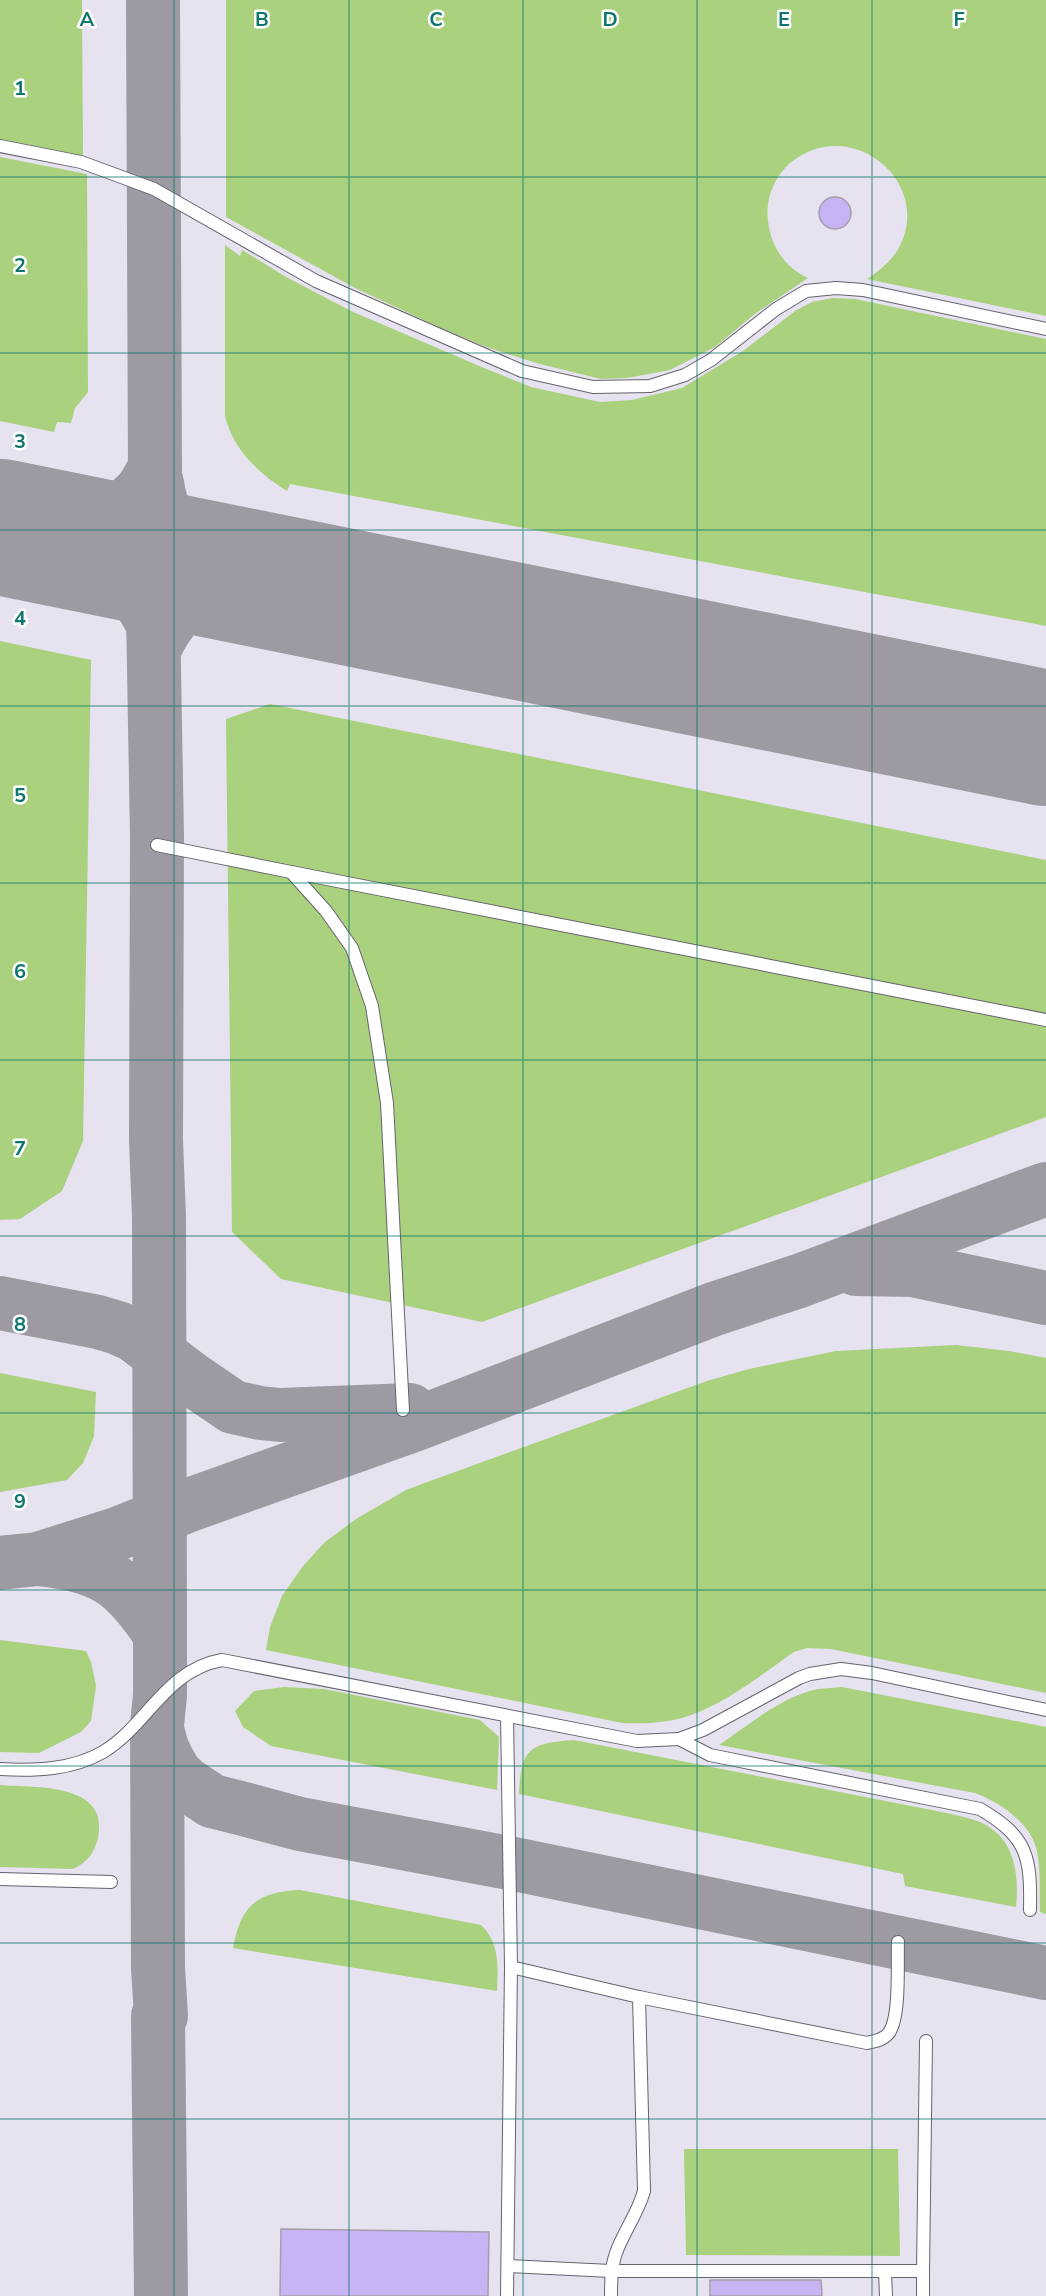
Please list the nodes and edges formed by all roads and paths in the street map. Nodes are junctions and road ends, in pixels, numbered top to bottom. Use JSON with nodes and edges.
{"nodes":[{"id":1,"x":0,"y":146,"type":"edge"},
{"id":2,"x":1046,"y":329,"type":"edge"},
{"id":3,"x":157,"y":845,"type":"dead end"},
{"id":4,"x":291,"y":872,"type":"junction"},
{"id":5,"x":1046,"y":1020,"type":"edge"},
{"id":6,"x":403,"y":1410,"type":"dead end"},
{"id":7,"x":1046,"y":1710,"type":"edge"},
{"id":8,"x":507,"y":1716,"type":"junction"},
{"id":9,"x":679,"y":1739,"type":"junction"},
{"id":10,"x":0,"y":1768,"type":"edge"},
{"id":11,"x":0,"y":1880,"type":"edge"},
{"id":12,"x":111,"y":1882,"type":"dead end"},
{"id":13,"x":1030,"y":1910,"type":"dead end"},
{"id":14,"x":898,"y":1942,"type":"dead end"},
{"id":15,"x":511,"y":1967,"type":"junction"},
{"id":16,"x":639,"y":1997,"type":"junction"},
{"id":17,"x":926,"y":2041,"type":"dead end"},
{"id":18,"x":508,"y":2266,"type":"junction"},
{"id":19,"x":612,"y":2271,"type":"junction"},
{"id":20,"x":923,"y":2271,"type":"junction"},
{"id":21,"x":885,"y":2272,"type":"junction"},
{"id":22,"x":507,"y":2296,"type":"edge"},
{"id":23,"x":611,"y":2296,"type":"edge"},
{"id":24,"x":886,"y":2296,"type":"edge"},
{"id":25,"x":923,"y":2296,"type":"edge"}],
"edges":[{"from":1,"to":2,"type":"lane"},
{"from":3,"to":4,"type":"lane"},
{"from":4,"to":5,"type":"lane"},
{"from":4,"to":6,"type":"lane"},
{"from":7,"to":9,"type":"lane"},
{"from":8,"to":9,"type":"lane"},
{"from":8,"to":10,"type":"lane"},
{"from":8,"to":15,"type":"lane"},
{"from":9,"to":13,"type":"lane"},
{"from":11,"to":12,"type":"lane"},
{"from":14,"to":16,"type":"lane"},
{"from":15,"to":16,"type":"lane"},
{"from":15,"to":18,"type":"lane"},
{"from":16,"to":19,"type":"lane"},
{"from":17,"to":20,"type":"lane"},
{"from":18,"to":19,"type":"lane"},
{"from":18,"to":22,"type":"lane"},
{"from":19,"to":21,"type":"lane"},
{"from":19,"to":23,"type":"lane"},
{"from":20,"to":21,"type":"lane"},
{"from":20,"to":25,"type":"lane"},
{"from":21,"to":24,"type":"lane"}]}
